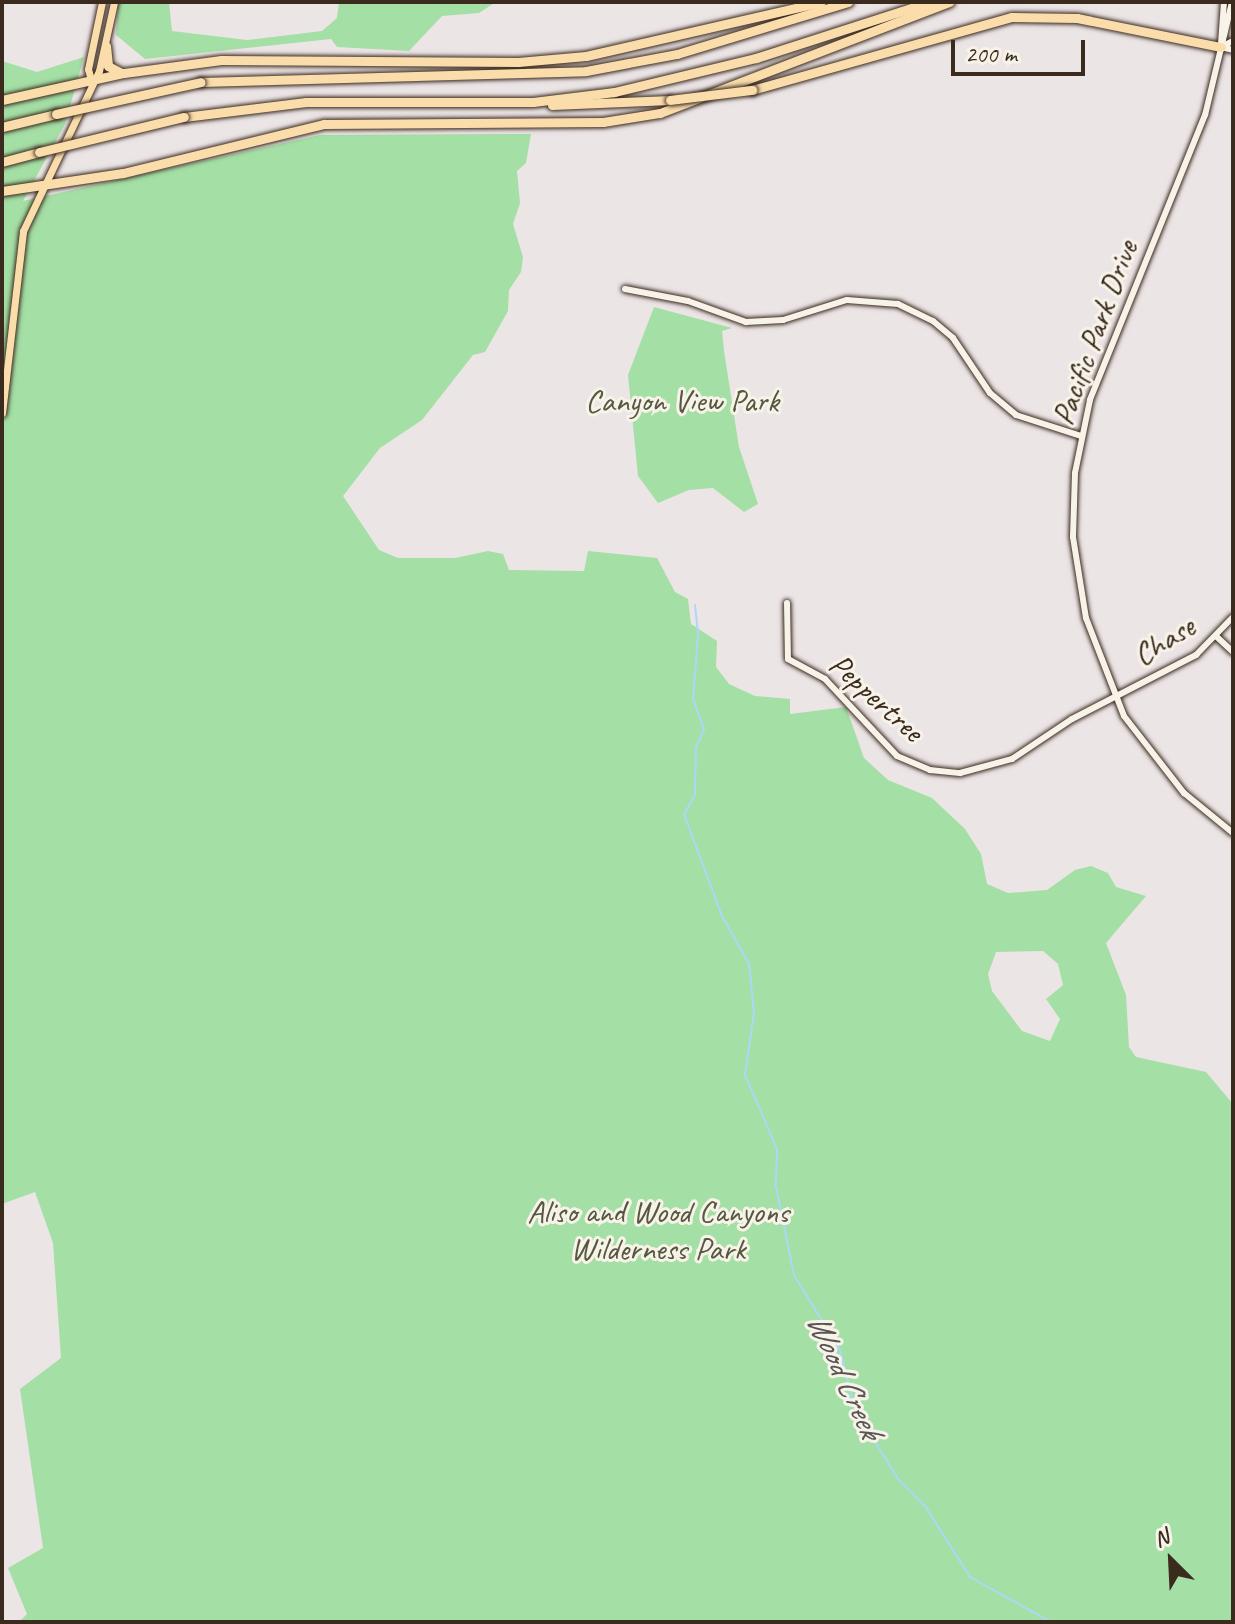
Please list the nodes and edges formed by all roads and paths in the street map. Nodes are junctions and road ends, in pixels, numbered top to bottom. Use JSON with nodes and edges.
{"nodes":[{"id":1,"x":102,"y":2,"type":"edge"},
{"id":2,"x":114,"y":2,"type":"edge"},
{"id":3,"x":821,"y":2,"type":"edge"},
{"id":4,"x":848,"y":2,"type":"edge"},
{"id":5,"x":929,"y":2,"type":"edge"},
{"id":6,"x":949,"y":2,"type":"edge"},
{"id":7,"x":1224,"y":2,"type":"edge"},
{"id":8,"x":1232,"y":2,"type":"edge"},
{"id":9,"x":1230,"y":18,"type":"junction"},
{"id":10,"x":1233,"y":30,"type":"edge"},
{"id":11,"x":1233,"y":41,"type":"edge"},
{"id":12,"x":106,"y":46,"type":"junction"},
{"id":13,"x":1221,"y":47,"type":"junction"},
{"id":14,"x":1233,"y":50,"type":"edge"},
{"id":15,"x":124,"y":73,"type":"junction"},
{"id":16,"x":91,"y":80,"type":"junction"},
{"id":17,"x":2,"y":100,"type":"edge"},
{"id":18,"x":533,"y":102,"type":"junction"},
{"id":19,"x":2,"y":127,"type":"edge"},
{"id":20,"x":2,"y":162,"type":"edge"},
{"id":21,"x":41,"y":186,"type":"junction"},
{"id":22,"x":2,"y":191,"type":"edge"},
{"id":23,"x":625,"y":289,"type":"dead end"},
{"id":24,"x":2,"y":413,"type":"edge"},
{"id":25,"x":1081,"y":436,"type":"junction"},
{"id":26,"x":787,"y":603,"type":"dead end"},
{"id":27,"x":1233,"y":617,"type":"edge"},
{"id":28,"x":1217,"y":637,"type":"junction"},
{"id":29,"x":1233,"y":652,"type":"edge"},
{"id":30,"x":1114,"y":698,"type":"junction"},
{"id":31,"x":1233,"y":833,"type":"edge"}],
"edges":[{"from":1,"to":16,"type":"main road"},
{"from":2,"to":12,"type":"main road"},
{"from":3,"to":15,"type":"highway"},
{"from":4,"to":19,"type":"highway","bridge":true},
{"from":5,"to":18,"type":"highway"},
{"from":6,"to":21,"type":"highway"},
{"from":7,"to":13,"type":"street"},
{"from":8,"to":9,"type":"street","name":"Pacific Park Drive"},
{"from":9,"to":10,"type":"street"},
{"from":9,"to":13,"type":"street","name":"Pacific Park Drive"},
{"from":11,"to":13,"type":"street"},
{"from":12,"to":15,"type":"highway"},
{"from":12,"to":16,"type":"main road"},
{"from":13,"to":14,"type":"street"},
{"from":13,"to":18,"type":"highway","bridge":true},
{"from":13,"to":25,"type":"street","name":"Pacific Park Drive"},
{"from":15,"to":16,"type":"highway"},
{"from":16,"to":17,"type":"highway"},
{"from":16,"to":21,"type":"main road"},
{"from":18,"to":20,"type":"highway","bridge":true},
{"from":21,"to":22,"type":"highway"},
{"from":21,"to":24,"type":"main road"},
{"from":23,"to":25,"type":"street"},
{"from":25,"to":30,"type":"street","name":"Pacific Park Drive"},
{"from":26,"to":30,"type":"street","name":"Peppertree"},
{"from":27,"to":28,"type":"street","name":"Chase"},
{"from":28,"to":29,"type":"street"},
{"from":28,"to":30,"type":"street","name":"Chase"},
{"from":30,"to":31,"type":"street","name":"Pacific Park Drive"}]}
